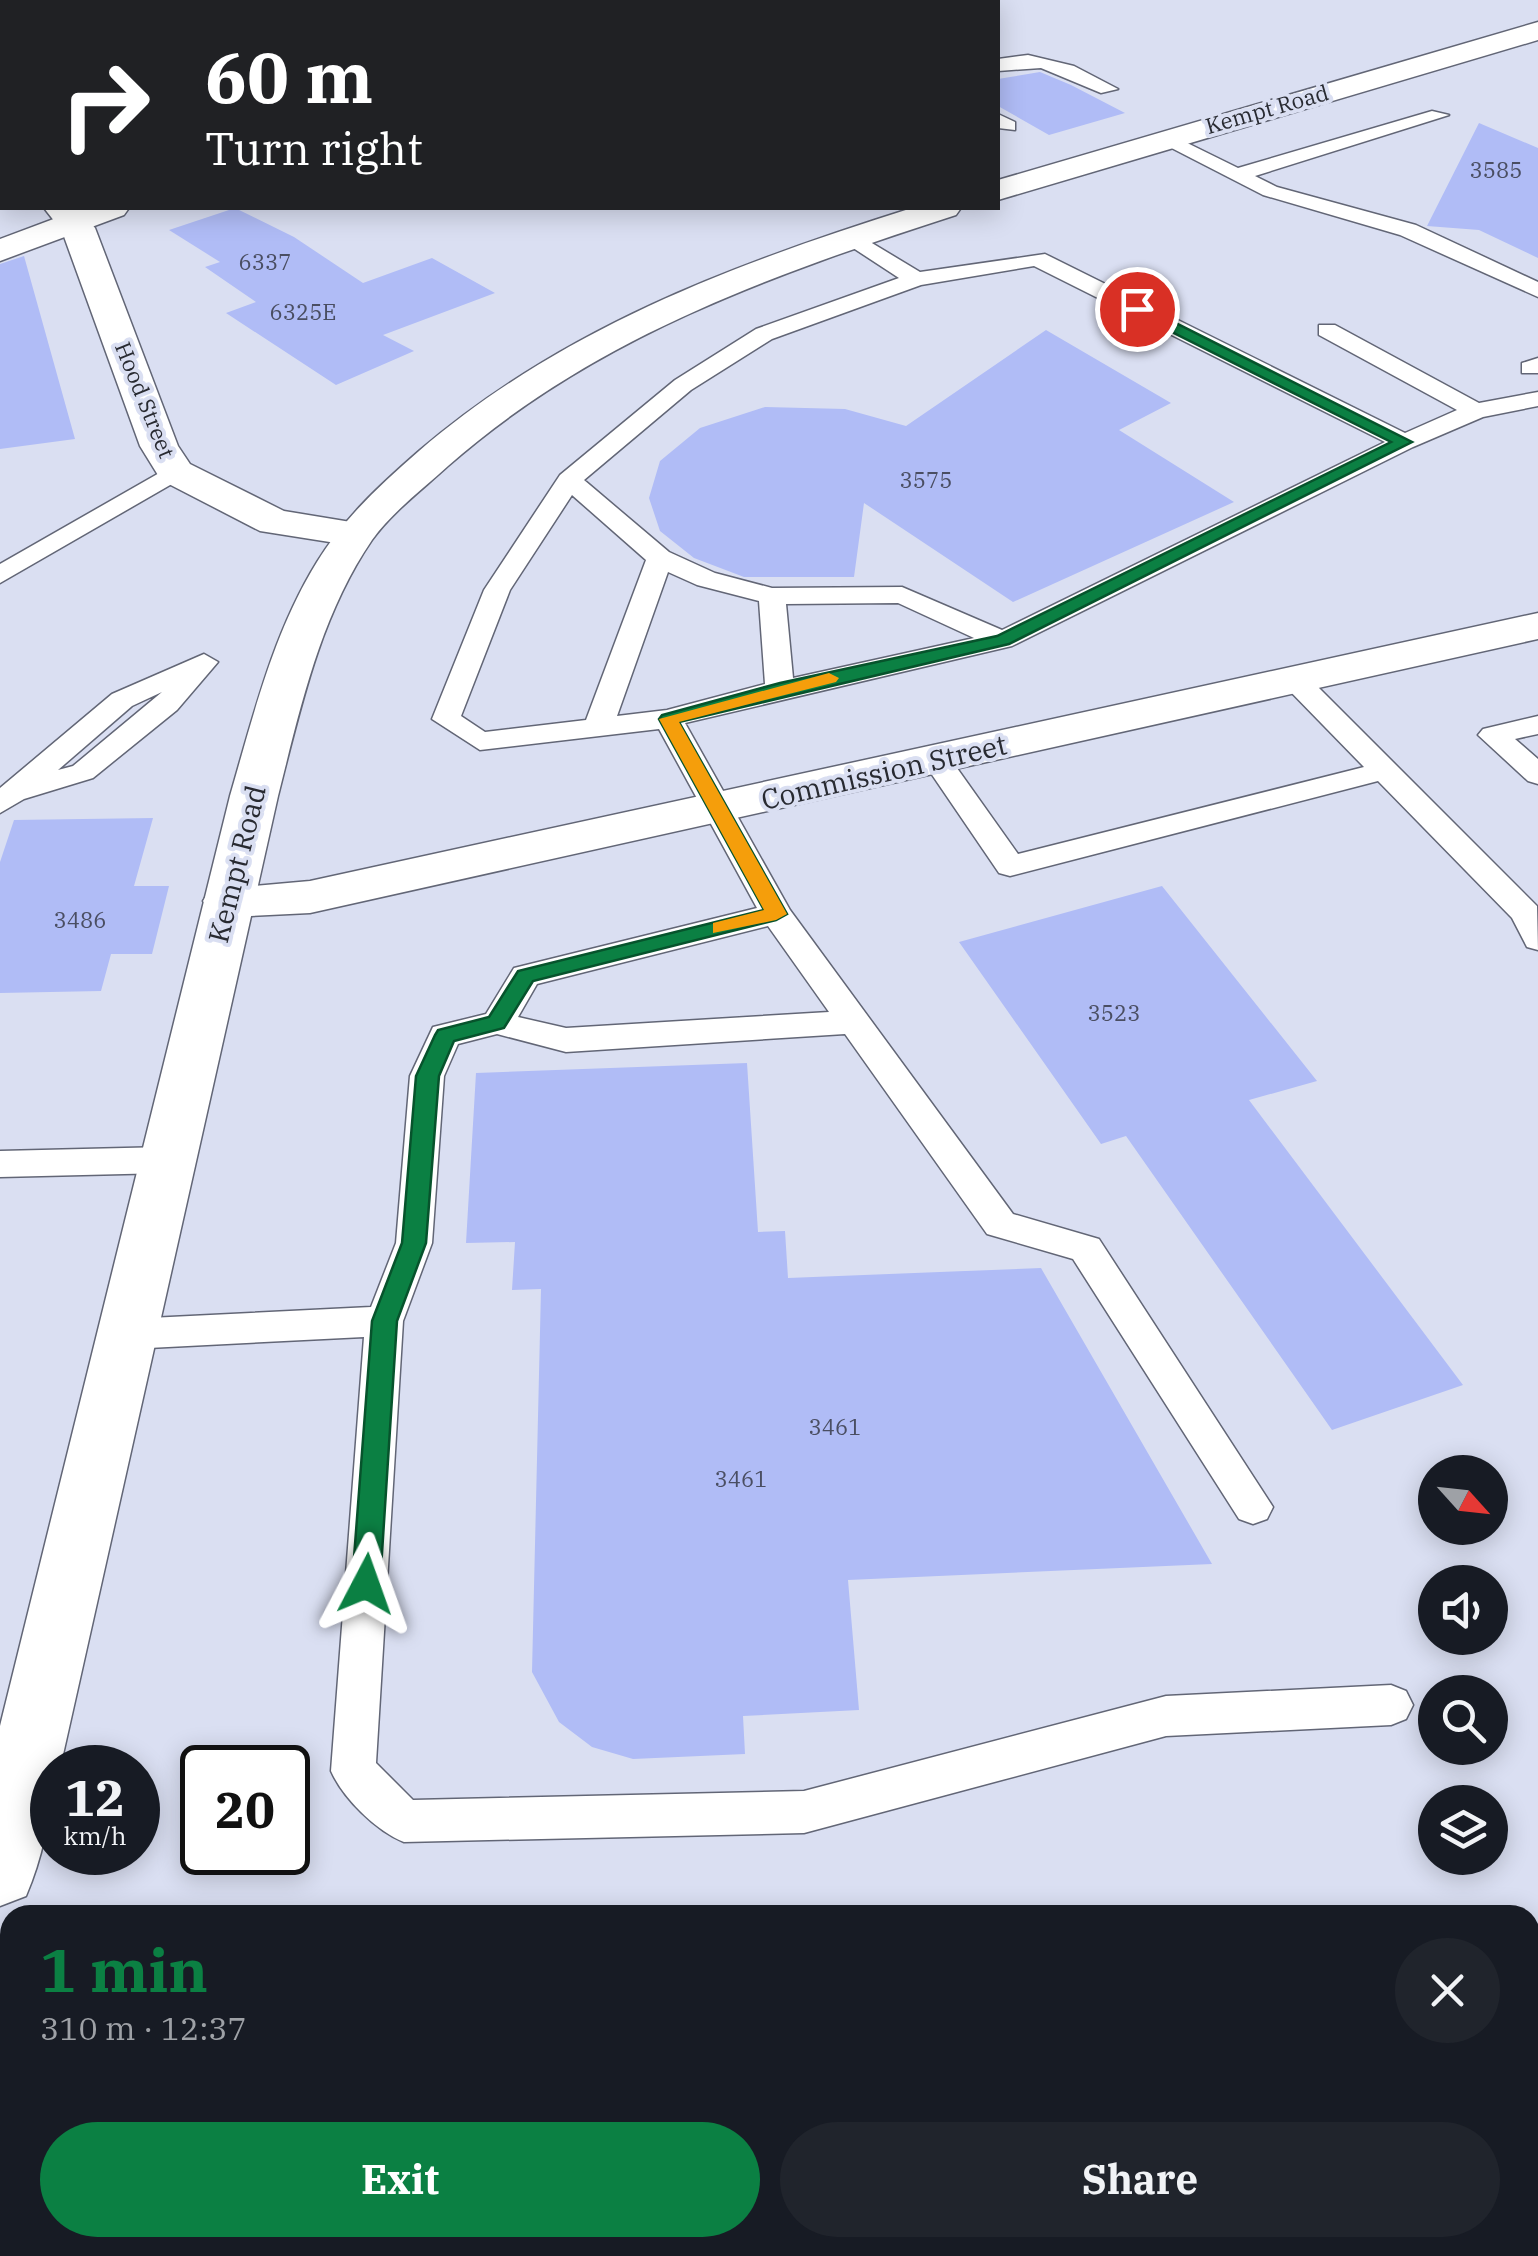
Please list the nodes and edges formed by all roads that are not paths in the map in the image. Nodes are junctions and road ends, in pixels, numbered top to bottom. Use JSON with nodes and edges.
{"nodes":[{"id":1,"x":1538,"y":30,"type":"edge"},
{"id":2,"x":1000,"y":64,"type":"edge"},
{"id":3,"x":1108,"y":89,"type":"dead end"},
{"id":4,"x":1440,"y":115,"type":"dead end"},
{"id":5,"x":1164,"y":138,"type":"junction"},
{"id":6,"x":1235,"y":175,"type":"junction"},
{"id":7,"x":1000,"y":189,"type":"edge"},
{"id":8,"x":99,"y":210,"type":"edge"},
{"id":9,"x":938,"y":210,"type":"edge"},
{"id":10,"x":68,"y":215,"type":"edge"},
{"id":11,"x":852,"y":237,"type":"junction"},
{"id":12,"x":0,"y":251,"type":"edge"},
{"id":13,"x":916,"y":279,"type":"junction"},
{"id":14,"x":1538,"y":290,"type":"edge"},
{"id":15,"x":1326,"y":330,"type":"dead end"},
{"id":16,"x":1538,"y":399,"type":"edge"},
{"id":17,"x":1476,"y":411,"type":"junction"},
{"id":18,"x":1404,"y":442,"type":"junction"},
{"id":19,"x":175,"y":472,"type":"junction"},
{"id":20,"x":569,"y":480,"type":"junction"},
{"id":21,"x":355,"y":534,"type":"junction"},
{"id":22,"x":660,"y":558,"type":"junction"},
{"id":23,"x":0,"y":575,"type":"edge"},
{"id":24,"x":772,"y":596,"type":"junction"},
{"id":25,"x":1535,"y":630,"type":"edge"},
{"id":26,"x":1002,"y":640,"type":"junction"},
{"id":27,"x":1295,"y":680,"type":"junction"},
{"id":28,"x":780,"y":689,"type":"junction"},
{"id":29,"x":668,"y":719,"type":"junction"},
{"id":30,"x":599,"y":725,"type":"junction"},
{"id":31,"x":1538,"y":725,"type":"edge"},
{"id":32,"x":937,"y":760,"type":"junction"},
{"id":33,"x":1382,"y":771,"type":"junction"},
{"id":34,"x":1538,"y":775,"type":"edge"},
{"id":35,"x":6,"y":799,"type":"edge"},
{"id":36,"x":718,"y":808,"type":"junction"},
{"id":37,"x":228,"y":901,"type":"junction"},
{"id":38,"x":776,"y":914,"type":"junction"},
{"id":39,"x":1538,"y":939,"type":"edge"},
{"id":40,"x":853,"y":1022,"type":"junction"},
{"id":41,"x":497,"y":1023,"type":"junction"},
{"id":42,"x":166,"y":1160,"type":"junction"},
{"id":43,"x":0,"y":1164,"type":"edge"},
{"id":44,"x":384,"y":1321,"type":"junction"},
{"id":45,"x":129,"y":1334,"type":"junction"},
{"id":46,"x":1253,"y":1506,"type":"dead end"},
{"id":47,"x":1391,"y":1705,"type":"dead end"},
{"id":48,"x":0,"y":1872,"type":"edge"}],
"edges":[{"from":1,"to":5,"type":"street","name":"Kempt Road"},
{"from":2,"to":3,"type":"lane"},
{"from":4,"to":6,"type":"lane"},
{"from":5,"to":6,"type":"lane"},
{"from":5,"to":7,"type":"street","name":"Kempt Road"},
{"from":6,"to":14,"type":"lane"},
{"from":8,"to":10,"type":"street"},
{"from":9,"to":11,"type":"street","name":"Kempt Road"},
{"from":10,"to":12,"type":"street"},
{"from":10,"to":19,"type":"street","name":"Hood Street"},
{"from":11,"to":13,"type":"lane"},
{"from":11,"to":21,"type":"street","name":"Kempt Road"},
{"from":13,"to":18,"type":"lane"},
{"from":13,"to":20,"type":"lane"},
{"from":15,"to":17,"type":"lane"},
{"from":16,"to":17,"type":"lane"},
{"from":17,"to":18,"type":"lane"},
{"from":18,"to":26,"type":"lane"},
{"from":19,"to":21,"type":"street","name":"Hood Street"},
{"from":19,"to":23,"type":"lane"},
{"from":20,"to":22,"type":"lane"},
{"from":20,"to":30,"type":"lane"},
{"from":21,"to":37,"type":"street","name":"Kempt Road"},
{"from":22,"to":24,"type":"lane"},
{"from":22,"to":30,"type":"lane"},
{"from":24,"to":26,"type":"lane"},
{"from":24,"to":28,"type":"lane"},
{"from":25,"to":27,"type":"street","name":"Commission Street"},
{"from":26,"to":28,"type":"lane"},
{"from":27,"to":32,"type":"street","name":"Commission Street"},
{"from":27,"to":33,"type":"lane"},
{"from":28,"to":29,"type":"lane"},
{"from":29,"to":30,"type":"lane"},
{"from":29,"to":36,"type":"lane"},
{"from":31,"to":34,"type":"lane"},
{"from":32,"to":33,"type":"lane"},
{"from":32,"to":36,"type":"street","name":"Commission Street"},
{"from":33,"to":39,"type":"lane"},
{"from":35,"to":35,"type":"lane"},
{"from":36,"to":37,"type":"street","name":"Commission Street"},
{"from":36,"to":38,"type":"lane"},
{"from":37,"to":42,"type":"street","name":"Kempt Road"},
{"from":38,"to":40,"type":"lane"},
{"from":38,"to":41,"type":"lane"},
{"from":40,"to":41,"type":"lane"},
{"from":40,"to":46,"type":"lane"},
{"from":41,"to":44,"type":"lane"},
{"from":42,"to":43,"type":"lane"},
{"from":42,"to":45,"type":"street","name":"Kempt Road"},
{"from":44,"to":45,"type":"lane"},
{"from":44,"to":47,"type":"lane"},
{"from":45,"to":48,"type":"street","name":"Kempt Road"}]}
